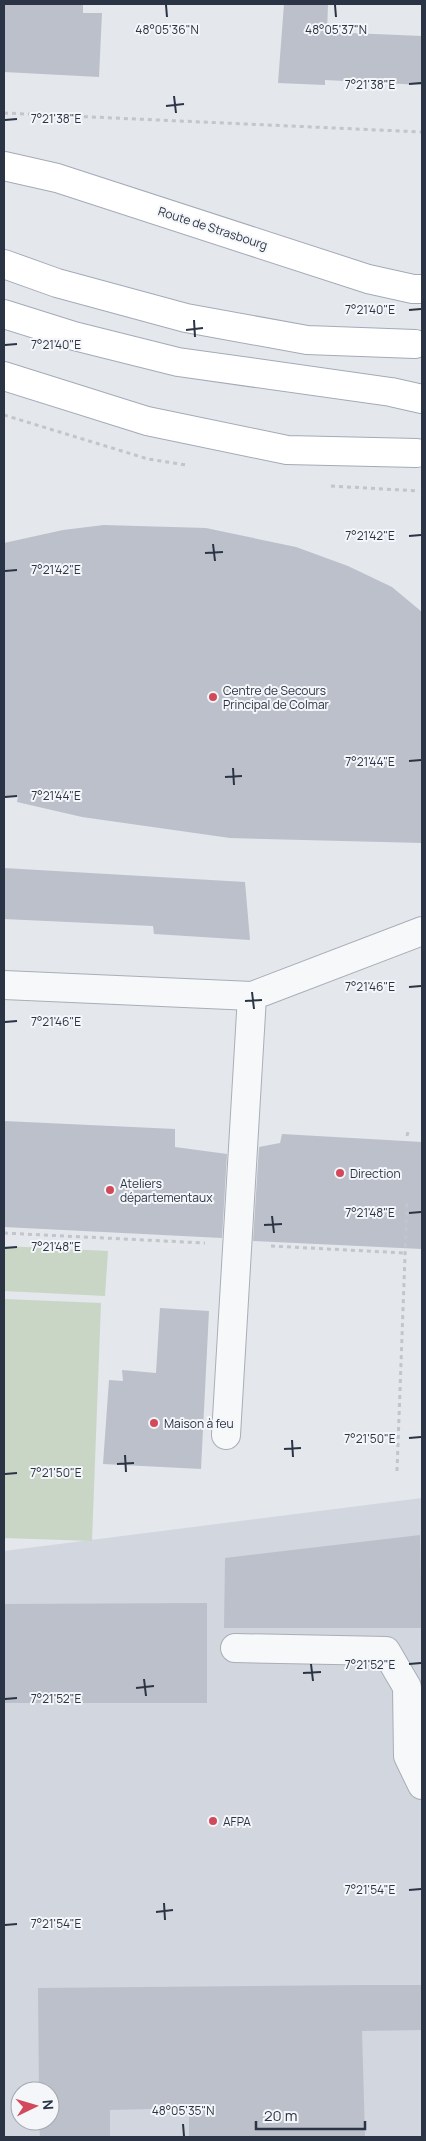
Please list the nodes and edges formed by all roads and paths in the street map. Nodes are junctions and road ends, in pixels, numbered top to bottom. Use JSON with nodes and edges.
{"nodes":[{"id":1,"x":4,"y":113,"type":"edge"},
{"id":2,"x":422,"y":132,"type":"edge"},
{"id":3,"x":4,"y":166,"type":"edge"},
{"id":4,"x":4,"y":264,"type":"edge"},
{"id":5,"x":422,"y":289,"type":"edge"},
{"id":6,"x":4,"y":314,"type":"edge"},
{"id":7,"x":415,"y":344,"type":"dead end"},
{"id":8,"x":4,"y":376,"type":"edge"},
{"id":9,"x":422,"y":399,"type":"edge"},
{"id":10,"x":417,"y":453,"type":"dead end"},
{"id":11,"x":422,"y":930,"type":"edge"},
{"id":12,"x":4,"y":985,"type":"edge"},
{"id":13,"x":252,"y":996,"type":"junction"},
{"id":14,"x":407,"y":1202,"type":"dead end"},
{"id":15,"x":4,"y":1233,"type":"edge"},
{"id":16,"x":237,"y":1245,"type":"junction"},
{"id":17,"x":405,"y":1253,"type":"junction"},
{"id":18,"x":226,"y":1435,"type":"dead end"},
{"id":19,"x":397,"y":1471,"type":"dead end"},
{"id":20,"x":235,"y":1648,"type":"dead end"},
{"id":21,"x":422,"y":1785,"type":"edge"}],
"edges":[{"from":1,"to":2,"type":"path"},
{"from":3,"to":5,"type":"main road","name":"Route de Strasbourg"},
{"from":4,"to":7,"type":"main road"},
{"from":6,"to":9,"type":"main road"},
{"from":8,"to":10,"type":"main road"},
{"from":11,"to":13,"type":"lane"},
{"from":12,"to":13,"type":"lane"},
{"from":13,"to":16,"type":"lane"},
{"from":14,"to":17,"type":"path"},
{"from":15,"to":16,"type":"path"},
{"from":16,"to":17,"type":"path"},
{"from":16,"to":18,"type":"lane"},
{"from":17,"to":19,"type":"path"},
{"from":20,"to":21,"type":"lane"}]}
